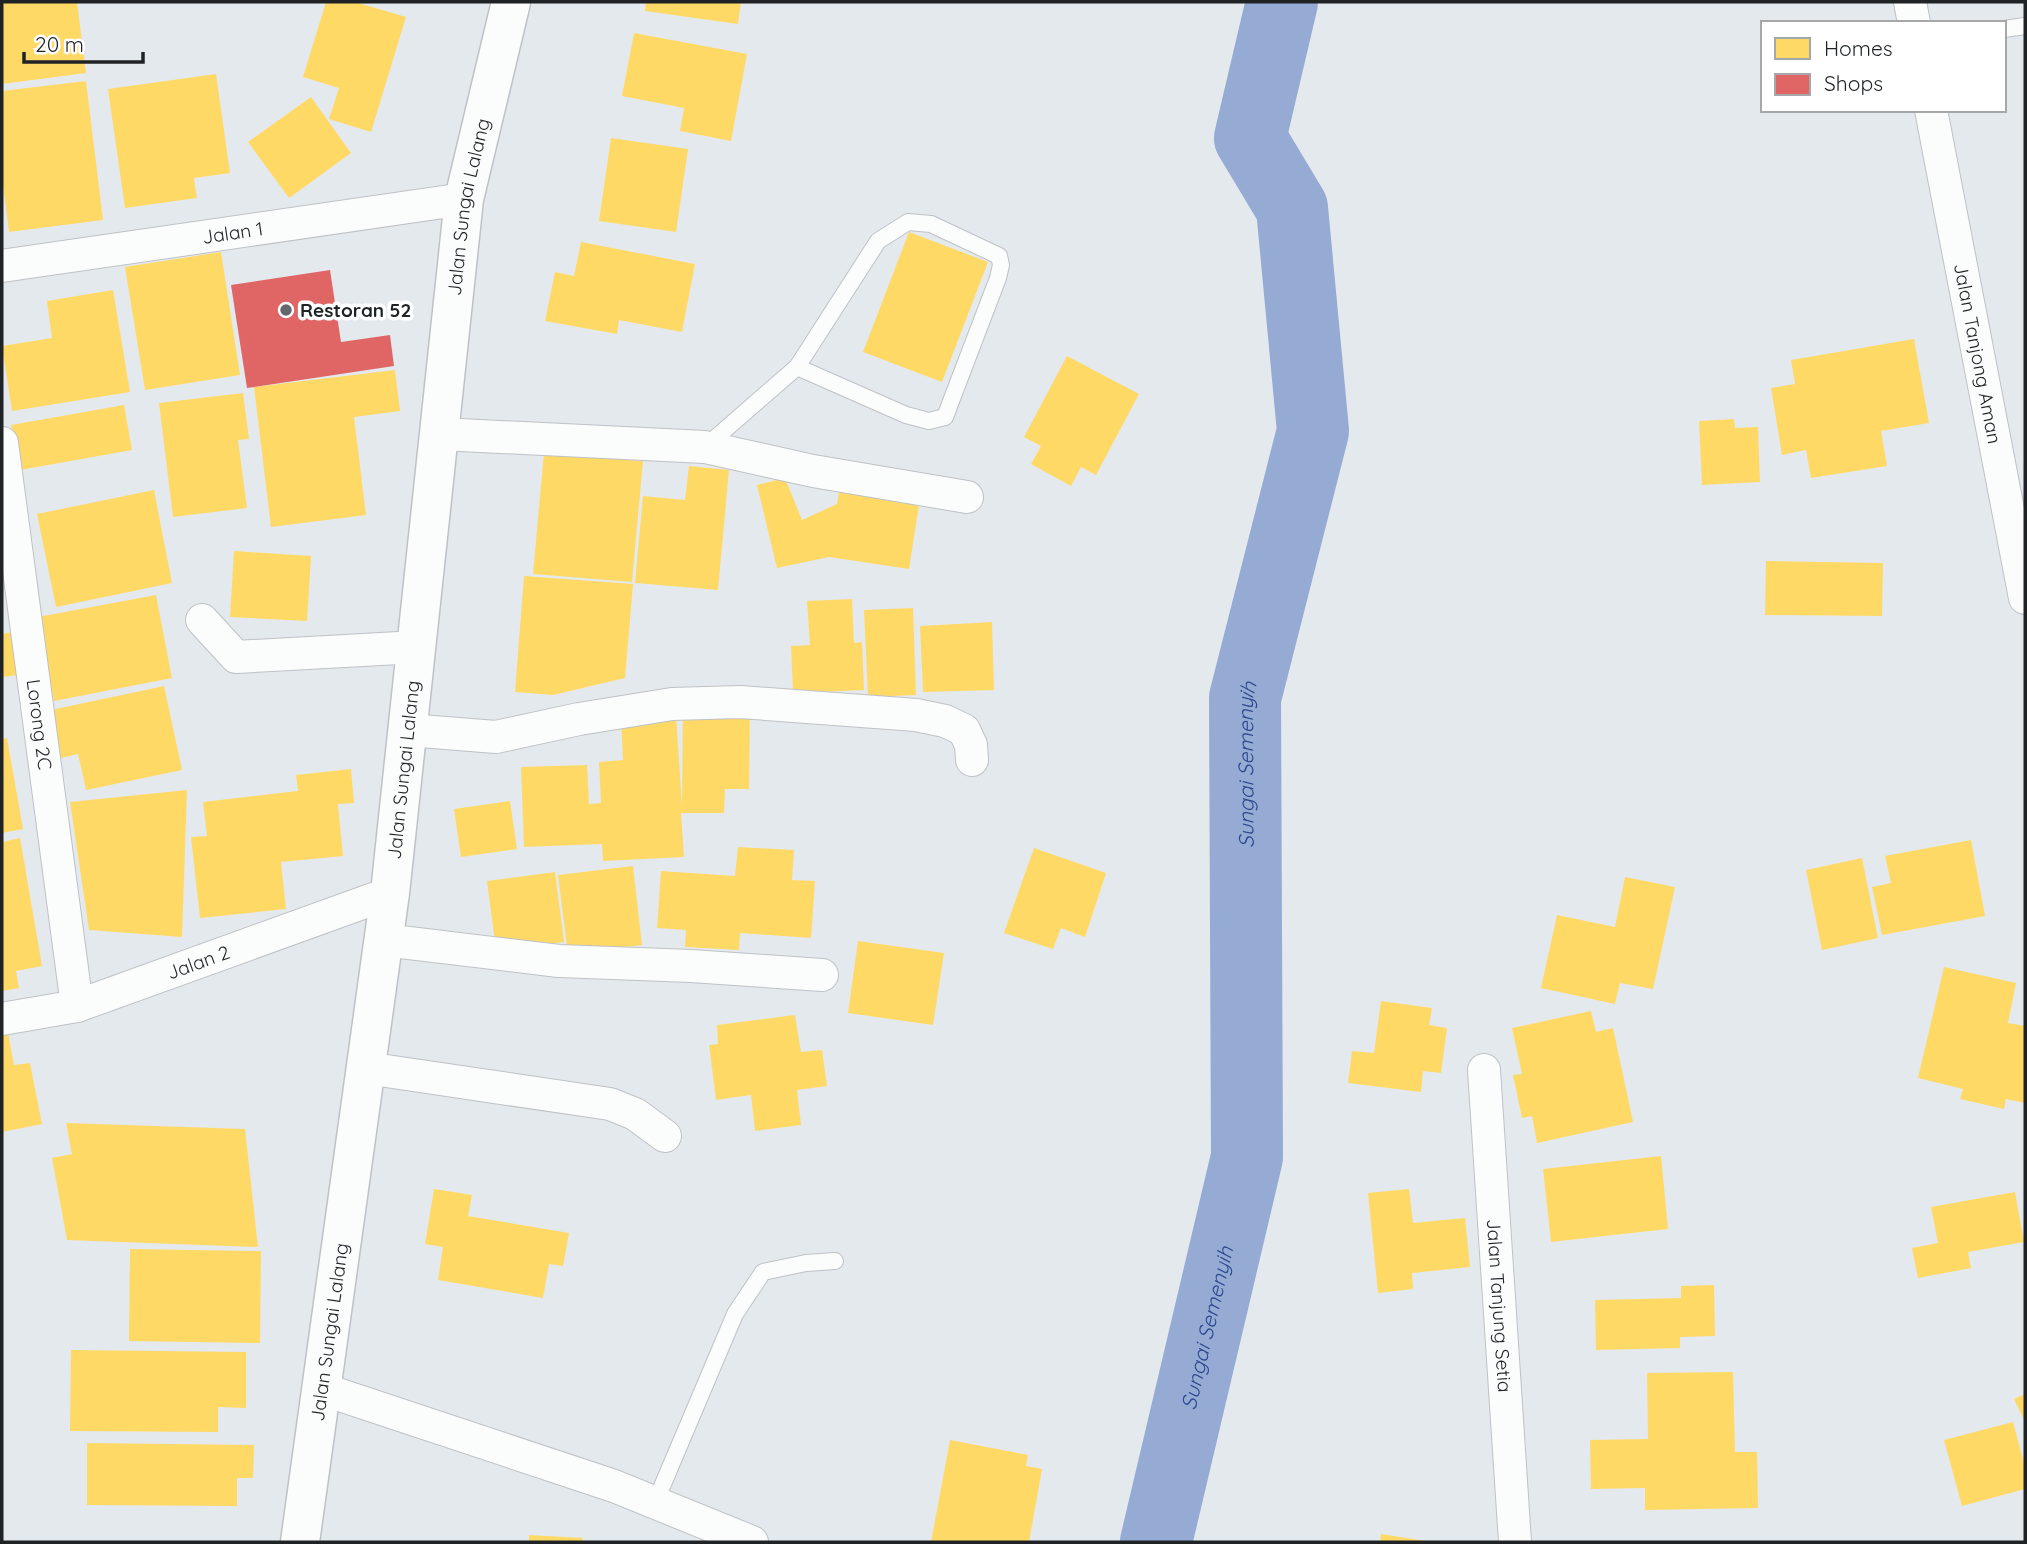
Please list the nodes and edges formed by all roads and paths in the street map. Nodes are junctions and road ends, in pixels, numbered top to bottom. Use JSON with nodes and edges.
{"nodes":[{"id":1,"x":511,"y":2,"type":"edge"},
{"id":2,"x":1910,"y":2,"type":"edge"},
{"id":3,"x":1914,"y":21,"type":"edge"},
{"id":4,"x":2025,"y":26,"type":"edge"},
{"id":5,"x":2006,"y":29,"type":"edge"},
{"id":6,"x":1931,"y":112,"type":"edge"},
{"id":7,"x":464,"y":199,"type":"junction"},
{"id":8,"x":2,"y":266,"type":"edge"},
{"id":9,"x":797,"y":367,"type":"junction"},
{"id":10,"x":440,"y":434,"type":"junction"},
{"id":11,"x":2,"y":443,"type":"edge"},
{"id":12,"x":705,"y":447,"type":"junction"},
{"id":13,"x":967,"y":497,"type":"dead end"},
{"id":14,"x":2024,"y":586,"type":"edge"},
{"id":15,"x":202,"y":620,"type":"dead end"},
{"id":16,"x":417,"y":647,"type":"junction"},
{"id":17,"x":408,"y":730,"type":"junction"},
{"id":18,"x":972,"y":760,"type":"dead end"},
{"id":19,"x":390,"y":893,"type":"junction"},
{"id":20,"x":384,"y":940,"type":"junction"},
{"id":21,"x":822,"y":975,"type":"dead end"},
{"id":22,"x":77,"y":1006,"type":"junction"},
{"id":23,"x":2,"y":1019,"type":"edge"},
{"id":24,"x":366,"y":1068,"type":"junction"},
{"id":25,"x":1484,"y":1070,"type":"dead end"},
{"id":26,"x":665,"y":1136,"type":"dead end"},
{"id":27,"x":835,"y":1261,"type":"dead end"},
{"id":28,"x":322,"y":1388,"type":"junction"},
{"id":29,"x":655,"y":1503,"type":"junction"},
{"id":30,"x":300,"y":1542,"type":"edge"},
{"id":31,"x":752,"y":1542,"type":"edge"},
{"id":32,"x":1515,"y":1542,"type":"edge"}],
"edges":[{"from":1,"to":7,"type":"street","name":"Jalan Sungai Lalang"},
{"from":2,"to":3,"type":"street"},
{"from":4,"to":5,"type":"lane"},
{"from":6,"to":14,"type":"street","name":"Jalan Tanjong Aman"},
{"from":7,"to":8,"type":"street","name":"Jalan 1"},
{"from":7,"to":10,"type":"street","name":"Jalan Sungai Lalang"},
{"from":9,"to":9,"type":"lane"},
{"from":9,"to":12,"type":"lane"},
{"from":10,"to":12,"type":"street"},
{"from":10,"to":16,"type":"street","name":"Jalan Sungai Lalang"},
{"from":11,"to":22,"type":"street","name":"Lorong 2C"},
{"from":12,"to":13,"type":"street"},
{"from":15,"to":16,"type":"street"},
{"from":16,"to":17,"type":"street","name":"Jalan Sungai Lalang"},
{"from":17,"to":18,"type":"street"},
{"from":17,"to":19,"type":"street","name":"Jalan Sungai Lalang"},
{"from":19,"to":20,"type":"street","name":"Jalan Sungai Lalang"},
{"from":19,"to":22,"type":"street","name":"Jalan 2"},
{"from":20,"to":21,"type":"street"},
{"from":20,"to":24,"type":"street","name":"Jalan Sungai Lalang"},
{"from":22,"to":23,"type":"street","name":"Jalan 2"},
{"from":24,"to":26,"type":"street"},
{"from":24,"to":28,"type":"street","name":"Jalan Sungai Lalang"},
{"from":25,"to":32,"type":"street","name":"Jalan Tanjung Setia"},
{"from":27,"to":29,"type":"lane"},
{"from":28,"to":29,"type":"street"},
{"from":28,"to":30,"type":"street","name":"Jalan Sungai Lalang"},
{"from":29,"to":31,"type":"street"}]}
